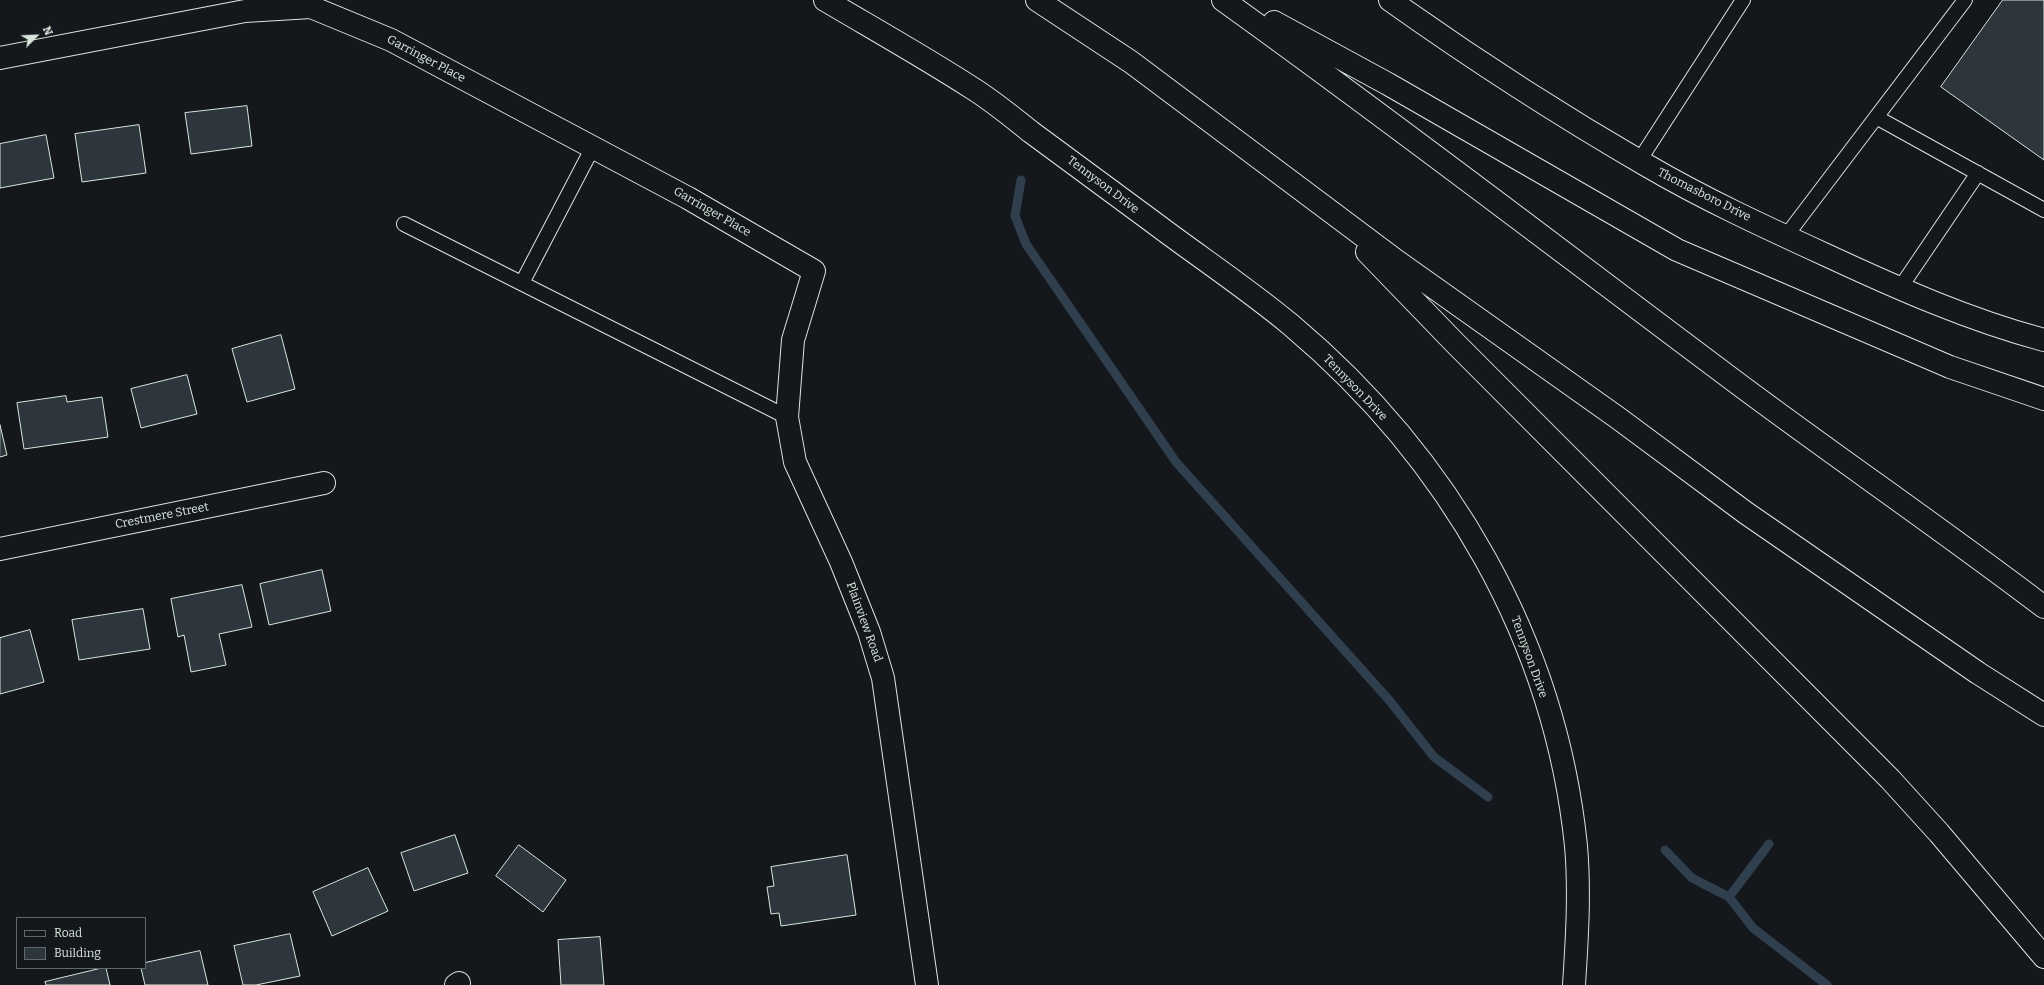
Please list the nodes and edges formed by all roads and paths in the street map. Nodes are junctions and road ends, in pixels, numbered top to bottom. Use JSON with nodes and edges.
{"nodes":[{"id":1,"x":825,"y":0,"type":"edge"},
{"id":2,"x":1037,"y":0,"type":"edge"},
{"id":3,"x":1223,"y":0,"type":"edge"},
{"id":4,"x":1233,"y":0,"type":"edge"},
{"id":5,"x":1390,"y":0,"type":"edge"},
{"id":6,"x":1743,"y":0,"type":"edge"},
{"id":7,"x":1965,"y":0,"type":"edge"},
{"id":8,"x":0,"y":58,"type":"edge"},
{"id":9,"x":1876,"y":117,"type":"junction"},
{"id":10,"x":593,"y":148,"type":"junction"},
{"id":11,"x":1639,"y":161,"type":"junction"},
{"id":12,"x":1978,"y":173,"type":"junction"},
{"id":13,"x":1317,"y":201,"type":"junction"},
{"id":14,"x":2044,"y":210,"type":"edge"},
{"id":15,"x":404,"y":224,"type":"dead end"},
{"id":16,"x":1786,"y":236,"type":"junction"},
{"id":17,"x":814,"y":271,"type":"joint"},
{"id":18,"x":522,"y":283,"type":"junction"},
{"id":19,"x":1900,"y":288,"type":"junction"},
{"id":20,"x":2044,"y":340,"type":"edge"},
{"id":21,"x":2044,"y":399,"type":"edge"},
{"id":22,"x":787,"y":417,"type":"junction"},
{"id":23,"x":324,"y":483,"type":"dead end"},
{"id":24,"x":0,"y":549,"type":"edge"},
{"id":25,"x":2044,"y":607,"type":"edge"},
{"id":26,"x":2044,"y":715,"type":"edge"},
{"id":27,"x":2044,"y":957,"type":"edge"},
{"id":28,"x":928,"y":985,"type":"edge"},
{"id":29,"x":1574,"y":985,"type":"edge"}],
"edges":[{"from":1,"to":29,"type":"main road","name":"Tennyson Drive"},
{"from":2,"to":13,"type":"main road"},
{"from":3,"to":25,"type":"main road"},
{"from":4,"to":21,"type":"main road"},
{"from":5,"to":11,"type":"main road","name":"Thomasboro Drive"},
{"from":6,"to":11,"type":"lane"},
{"from":7,"to":9,"type":"lane"},
{"from":8,"to":10,"type":"main road","name":"Garringer Place"},
{"from":9,"to":12,"type":"lane"},
{"from":9,"to":16,"type":"lane"},
{"from":10,"to":17,"type":"main road","name":"Garringer Place"},
{"from":10,"to":18,"type":"lane"},
{"from":11,"to":16,"type":"main road","name":"Thomasboro Drive"},
{"from":12,"to":14,"type":"lane"},
{"from":12,"to":19,"type":"lane"},
{"from":13,"to":26,"type":"main road"},
{"from":13,"to":27,"type":"main road"},
{"from":15,"to":18,"type":"lane"},
{"from":16,"to":19,"type":"main road","name":"Thomasboro Drive"},
{"from":17,"to":22,"type":"main road","name":"Plainview Road"},
{"from":18,"to":22,"type":"lane"},
{"from":19,"to":20,"type":"main road","name":"Thomasboro Drive"},
{"from":22,"to":28,"type":"main road","name":"Plainview Road"},
{"from":23,"to":24,"type":"main road","name":"Crestmere Street"}]}
